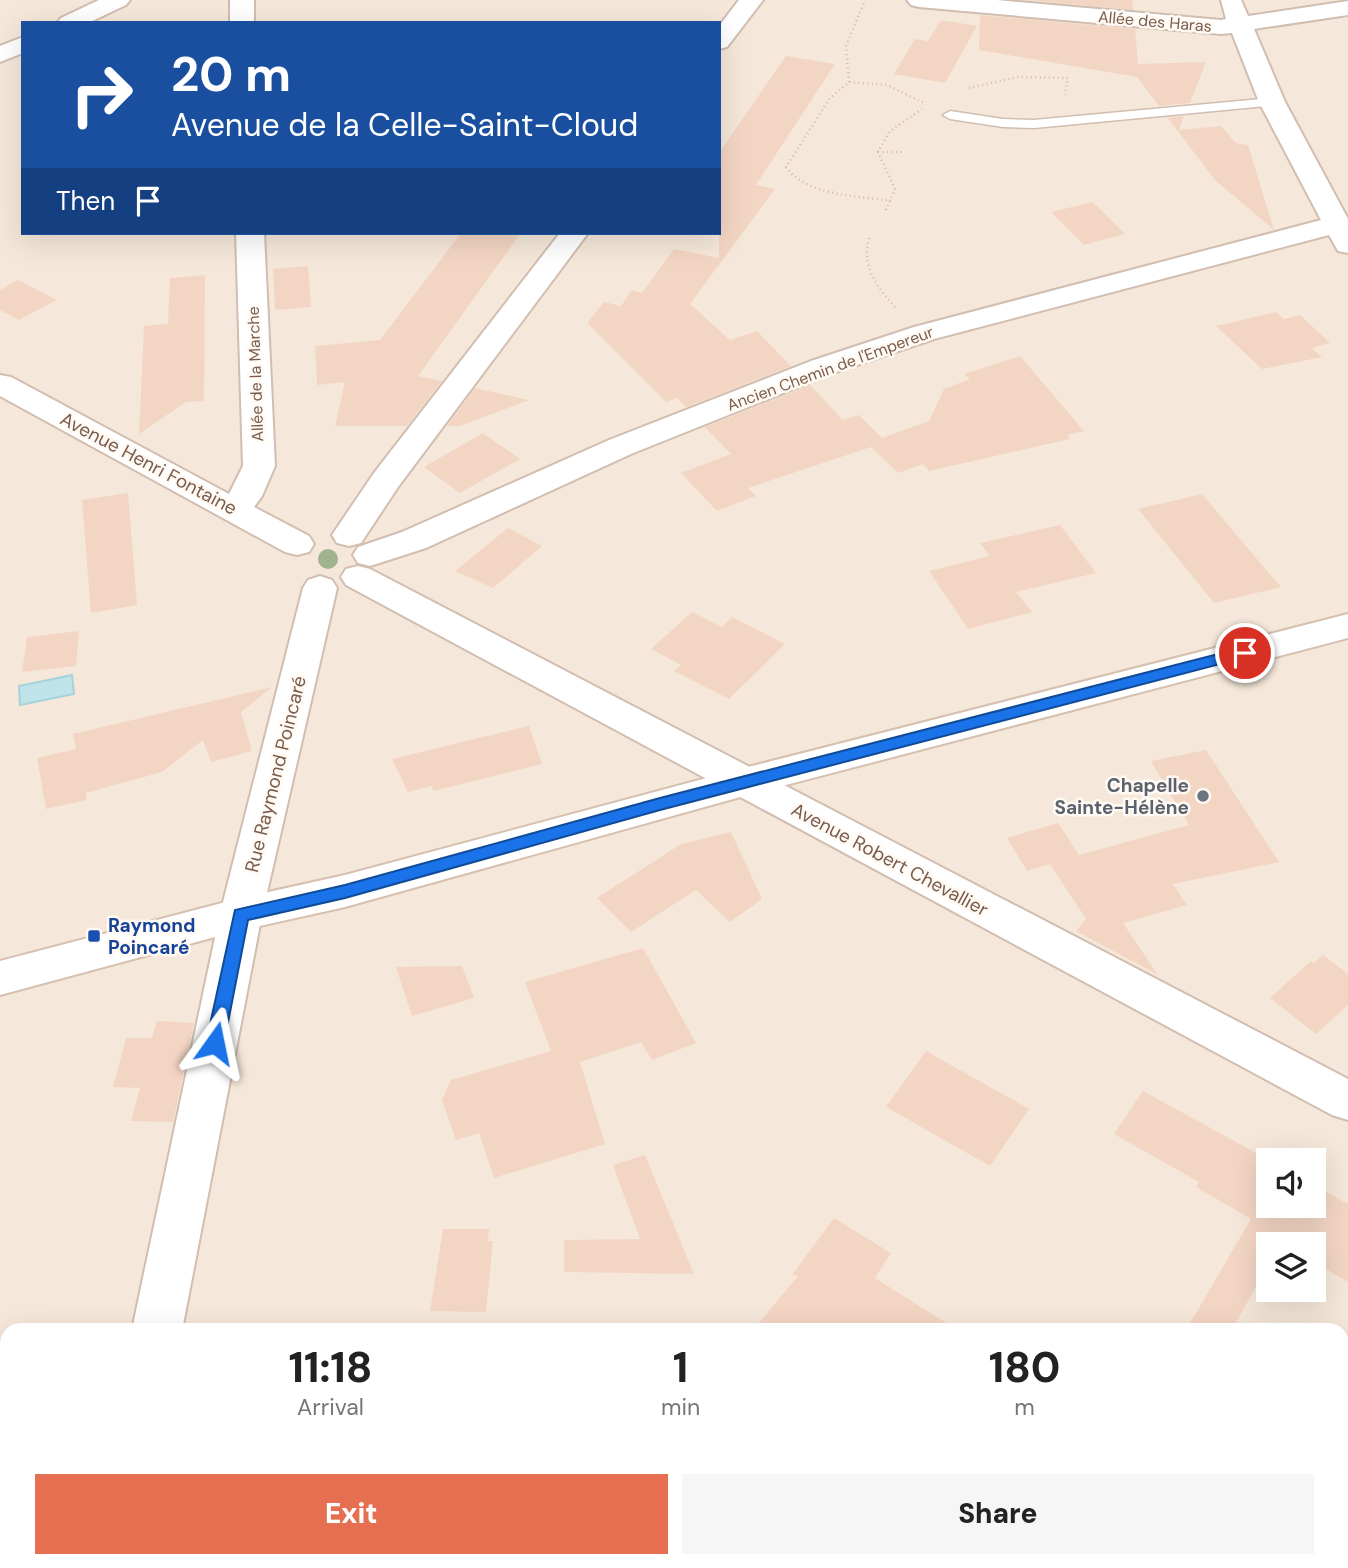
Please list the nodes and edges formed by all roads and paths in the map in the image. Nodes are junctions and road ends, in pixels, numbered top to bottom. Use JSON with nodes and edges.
{"nodes":[{"id":1,"x":118,"y":0,"type":"edge"},
{"id":2,"x":242,"y":0,"type":"edge"},
{"id":3,"x":751,"y":0,"type":"edge"},
{"id":4,"x":865,"y":0,"type":"edge"},
{"id":5,"x":919,"y":0,"type":"edge"},
{"id":6,"x":1230,"y":0,"type":"edge"},
{"id":7,"x":1348,"y":8,"type":"edge"},
{"id":8,"x":73,"y":21,"type":"edge"},
{"id":9,"x":242,"y":21,"type":"edge"},
{"id":10,"x":1241,"y":24,"type":"junction"},
{"id":11,"x":721,"y":39,"type":"edge"},
{"id":12,"x":21,"y":45,"type":"edge"},
{"id":13,"x":0,"y":55,"type":"edge"},
{"id":14,"x":849,"y":82,"type":"junction"},
{"id":15,"x":1272,"y":102,"type":"junction"},
{"id":16,"x":928,"y":105,"type":"dead end"},
{"id":17,"x":950,"y":116,"type":"dead end"},
{"id":18,"x":878,"y":152,"type":"dead end"},
{"id":19,"x":903,"y":152,"type":"dead end"},
{"id":20,"x":891,"y":201,"type":"dead end"},
{"id":21,"x":1345,"y":230,"type":"edge"},
{"id":22,"x":250,"y":235,"type":"edge"},
{"id":23,"x":572,"y":235,"type":"edge"},
{"id":24,"x":869,"y":238,"type":"dead end"},
{"id":25,"x":924,"y":333,"type":"junction"},
{"id":26,"x":0,"y":384,"type":"edge"},
{"id":27,"x":233,"y":508,"type":"junction"},
{"id":28,"x":298,"y":544,"type":"junction"},
{"id":29,"x":359,"y":556,"type":"junction"},
{"id":30,"x":320,"y":588,"type":"junction"},
{"id":31,"x":1348,"y":626,"type":"edge"},
{"id":32,"x":744,"y":782,"type":"junction"},
{"id":33,"x":241,"y":915,"type":"junction"},
{"id":34,"x":0,"y":978,"type":"edge"},
{"id":35,"x":1348,"y":1101,"type":"edge"},
{"id":36,"x":157,"y":1323,"type":"edge"}],
"edges":[{"from":1,"to":8,"type":"street"},
{"from":2,"to":9,"type":"street"},
{"from":3,"to":11,"type":"street"},
{"from":4,"to":14,"type":"path"},
{"from":5,"to":10,"type":"street","name":"Allée des Haras"},
{"from":6,"to":10,"type":"street"},
{"from":7,"to":10,"type":"street","name":"Allée des Haras"},
{"from":10,"to":15,"type":"street"},
{"from":12,"to":13,"type":"street"},
{"from":14,"to":16,"type":"path"},
{"from":14,"to":20,"type":"path"},
{"from":15,"to":17,"type":"lane"},
{"from":15,"to":21,"type":"street"},
{"from":18,"to":19,"type":"path"},
{"from":21,"to":25,"type":"street","name":"Ancien Chemin de l'Empereur"},
{"from":22,"to":27,"type":"street","name":"Allée de la Marche"},
{"from":23,"to":29,"type":"street"},
{"from":24,"to":25,"type":"path"},
{"from":25,"to":29,"type":"street","name":"Ancien Chemin de l'Empereur"},
{"from":26,"to":27,"type":"street","name":"Avenue Henri Fontaine"},
{"from":27,"to":28,"type":"street","name":"Avenue Henri Fontaine"},
{"from":28,"to":29,"type":"street"},
{"from":28,"to":30,"type":"street"},
{"from":29,"to":30,"type":"street"},
{"from":29,"to":32,"type":"street","name":"Avenue Robert Chevallier"},
{"from":30,"to":33,"type":"street","name":"Rue Raymond Poincaré"},
{"from":31,"to":32,"type":"street"},
{"from":32,"to":33,"type":"street"},
{"from":32,"to":35,"type":"street","name":"Avenue Robert Chevallier"},
{"from":33,"to":34,"type":"street"},
{"from":33,"to":36,"type":"street","name":"Rue Raymond Poincaré"}]}
